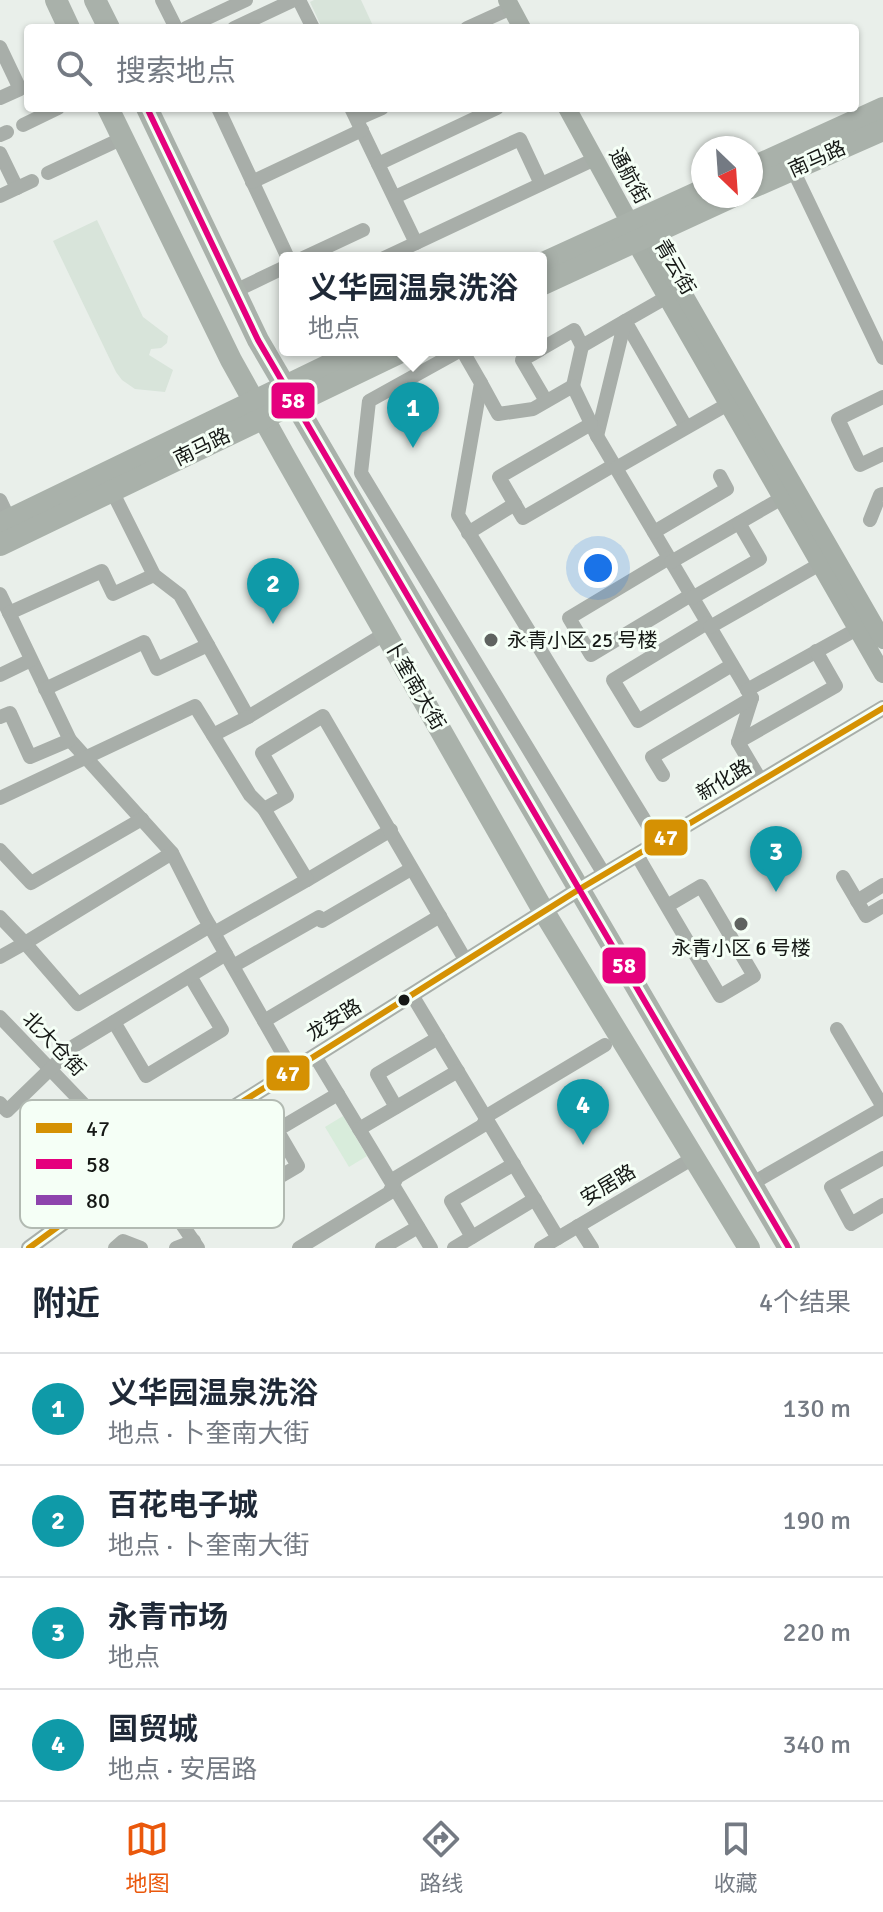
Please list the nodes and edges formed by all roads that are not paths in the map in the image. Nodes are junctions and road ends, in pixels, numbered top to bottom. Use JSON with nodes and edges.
{"nodes":[{"id":1,"x":56,"y":0,"type":"edge"},
{"id":2,"x":95,"y":0,"type":"edge"},
{"id":3,"x":162,"y":0,"type":"edge"},
{"id":4,"x":246,"y":0,"type":"edge"},
{"id":5,"x":297,"y":0,"type":"edge"},
{"id":6,"x":509,"y":4,"type":"edge"},
{"id":7,"x":266,"y":21,"type":"edge"},
{"id":8,"x":67,"y":24,"type":"edge"},
{"id":9,"x":107,"y":24,"type":"edge"},
{"id":10,"x":174,"y":24,"type":"edge"},
{"id":11,"x":195,"y":24,"type":"edge"},
{"id":12,"x":311,"y":24,"type":"edge"},
{"id":13,"x":474,"y":24,"type":"edge"},
{"id":14,"x":520,"y":24,"type":"edge"},
{"id":15,"x":0,"y":47,"type":"edge"},
{"id":16,"x":0,"y":98,"type":"edge"},
{"id":17,"x":883,"y":108,"type":"edge"},
{"id":18,"x":50,"y":112,"type":"edge"},
{"id":19,"x":110,"y":112,"type":"edge"},
{"id":20,"x":149,"y":112,"type":"edge"},
{"id":21,"x":220,"y":112,"type":"edge"},
{"id":22,"x":487,"y":112,"type":"edge"},
{"id":23,"x":569,"y":112,"type":"edge"},
{"id":24,"x":357,"y":119,"type":"edge"},
{"id":25,"x":23,"y":125,"type":"dead end"},
{"id":26,"x":883,"y":130,"type":"edge"},
{"id":27,"x":123,"y":138,"type":"junction"},
{"id":28,"x":0,"y":153,"type":"edge"},
{"id":29,"x":595,"y":159,"type":"junction"},
{"id":30,"x":763,"y":163,"type":"edge"},
{"id":31,"x":378,"y":164,"type":"junction"},
{"id":32,"x":793,"y":170,"type":"junction"},
{"id":33,"x":48,"y":173,"type":"dead end"},
{"id":34,"x":32,"y":181,"type":"dead end"},
{"id":35,"x":252,"y":182,"type":"junction"},
{"id":36,"x":763,"y":183,"type":"edge"},
{"id":37,"x":541,"y":184,"type":"junction"},
{"id":38,"x":17,"y":188,"type":"junction"},
{"id":39,"x":0,"y":196,"type":"edge"},
{"id":40,"x":395,"y":197,"type":"junction"},
{"id":41,"x":691,"y":198,"type":"edge"},
{"id":42,"x":702,"y":208,"type":"edge"},
{"id":43,"x":363,"y":230,"type":"dead end"},
{"id":44,"x":638,"y":232,"type":"junction"},
{"id":45,"x":416,"y":243,"type":"junction"},
{"id":46,"x":285,"y":252,"type":"edge"},
{"id":47,"x":316,"y":252,"type":"edge"},
{"id":48,"x":397,"y":252,"type":"edge"},
{"id":49,"x":547,"y":262,"type":"edge"},
{"id":50,"x":279,"y":270,"type":"edge"},
{"id":51,"x":547,"y":282,"type":"edge"},
{"id":52,"x":235,"y":291,"type":"junction"},
{"id":53,"x":667,"y":297,"type":"junction"},
{"id":54,"x":625,"y":321,"type":"junction"},
{"id":55,"x":547,"y":346,"type":"edge"},
{"id":56,"x":582,"y":346,"type":"junction"},
{"id":57,"x":351,"y":356,"type":"edge"},
{"id":58,"x":390,"y":356,"type":"edge"},
{"id":59,"x":451,"y":356,"type":"edge"},
{"id":60,"x":465,"y":356,"type":"edge"},
{"id":61,"x":529,"y":356,"type":"edge"},
{"id":62,"x":883,"y":358,"type":"edge"},
{"id":63,"x":481,"y":383,"type":"junction"},
{"id":64,"x":573,"y":386,"type":"junction"},
{"id":65,"x":289,"y":395,"type":"junction"},
{"id":66,"x":883,"y":397,"type":"edge"},
{"id":67,"x":546,"y":401,"type":"junction"},
{"id":68,"x":728,"y":404,"type":"junction"},
{"id":69,"x":259,"y":409,"type":"junction"},
{"id":70,"x":686,"y":427,"type":"junction"},
{"id":71,"x":594,"y":430,"type":"junction"},
{"id":72,"x":883,"y":454,"type":"edge"},
{"id":73,"x":615,"y":467,"type":"junction"},
{"id":74,"x":720,"y":476,"type":"dead end"},
{"id":75,"x":112,"y":491,"type":"junction"},
{"id":76,"x":883,"y":494,"type":"edge"},
{"id":77,"x":782,"y":498,"type":"junction"},
{"id":78,"x":515,"y":504,"type":"junction"},
{"id":79,"x":3,"y":514,"type":"edge"},
{"id":80,"x":870,"y":520,"type":"dead end"},
{"id":81,"x":739,"y":523,"type":"junction"},
{"id":82,"x":654,"y":532,"type":"junction"},
{"id":83,"x":468,"y":533,"type":"junction"},
{"id":84,"x":0,"y":545,"type":"edge"},
{"id":85,"x":670,"y":560,"type":"junction"},
{"id":86,"x":820,"y":564,"type":"junction"},
{"id":87,"x":154,"y":575,"type":"junction"},
{"id":88,"x":0,"y":594,"type":"edge"},
{"id":89,"x":692,"y":597,"type":"junction"},
{"id":90,"x":9,"y":613,"type":"junction"},
{"id":91,"x":708,"y":625,"type":"junction"},
{"id":92,"x":857,"y":629,"type":"junction"},
{"id":93,"x":386,"y":633,"type":"junction"},
{"id":94,"x":883,"y":640,"type":"edge"},
{"id":95,"x":208,"y":645,"type":"junction"},
{"id":96,"x":816,"y":651,"type":"junction"},
{"id":97,"x":31,"y":660,"type":"junction"},
{"id":98,"x":732,"y":665,"type":"junction"},
{"id":99,"x":883,"y":674,"type":"edge"},
{"id":100,"x":0,"y":675,"type":"edge"},
{"id":101,"x":45,"y":689,"type":"junction"},
{"id":102,"x":749,"y":694,"type":"junction"},
{"id":103,"x":883,"y":708,"type":"edge"},
{"id":104,"x":0,"y":717,"type":"edge"},
{"id":105,"x":248,"y":717,"type":"junction"},
{"id":106,"x":213,"y":735,"type":"junction"},
{"id":107,"x":70,"y":740,"type":"junction"},
{"id":108,"x":738,"y":742,"type":"junction"},
{"id":109,"x":86,"y":757,"type":"junction"},
{"id":110,"x":663,"y":775,"type":"dead end"},
{"id":111,"x":761,"y":781,"type":"junction"},
{"id":112,"x":0,"y":798,"type":"edge"},
{"id":113,"x":264,"y":809,"type":"junction"},
{"id":114,"x":142,"y":819,"type":"junction"},
{"id":115,"x":391,"y":830,"type":"junction"},
{"id":116,"x":658,"y":842,"type":"junction"},
{"id":117,"x":0,"y":850,"type":"edge"},
{"id":118,"x":172,"y":853,"type":"junction"},
{"id":119,"x":637,"y":855,"type":"junction"},
{"id":120,"x":411,"y":869,"type":"dead end"},
{"id":121,"x":604,"y":874,"type":"junction"},
{"id":122,"x":843,"y":877,"type":"dead end"},
{"id":123,"x":307,"y":880,"type":"junction"},
{"id":124,"x":883,"y":885,"type":"edge"},
{"id":125,"x":578,"y":890,"type":"junction"},
{"id":126,"x":857,"y":901,"type":"junction"},
{"id":127,"x":667,"y":906,"type":"junction"},
{"id":128,"x":883,"y":906,"type":"edge"},
{"id":129,"x":544,"y":912,"type":"junction"},
{"id":130,"x":440,"y":916,"type":"junction"},
{"id":131,"x":0,"y":917,"type":"edge"},
{"id":132,"x":212,"y":930,"type":"junction"},
{"id":133,"x":25,"y":943,"type":"junction"},
{"id":134,"x":0,"y":957,"type":"edge"},
{"id":135,"x":230,"y":960,"type":"junction"},
{"id":136,"x":466,"y":961,"type":"junction"},
{"id":137,"x":190,"y":976,"type":"junction"},
{"id":138,"x":412,"y":995,"type":"junction"},
{"id":139,"x":0,"y":1017,"type":"edge"},
{"id":140,"x":264,"y":1021,"type":"junction"},
{"id":141,"x":114,"y":1022,"type":"junction"},
{"id":142,"x":837,"y":1029,"type":"dead end"},
{"id":143,"x":438,"y":1038,"type":"junction"},
{"id":144,"x":605,"y":1045,"type":"dead end"},
{"id":145,"x":315,"y":1056,"type":"junction"},
{"id":146,"x":49,"y":1069,"type":"junction"},
{"id":147,"x":292,"y":1070,"type":"junction"},
{"id":148,"x":458,"y":1071,"type":"junction"},
{"id":149,"x":338,"y":1094,"type":"junction"},
{"id":150,"x":79,"y":1100,"type":"edge"},
{"id":151,"x":245,"y":1100,"type":"edge"},
{"id":152,"x":396,"y":1107,"type":"junction"},
{"id":153,"x":883,"y":1108,"type":"edge"},
{"id":154,"x":2,"y":1110,"type":"edge"},
{"id":155,"x":487,"y":1119,"type":"junction"},
{"id":156,"x":284,"y":1126,"type":"edge"},
{"id":157,"x":359,"y":1129,"type":"junction"},
{"id":158,"x":284,"y":1142,"type":"edge"},
{"id":159,"x":695,"y":1157,"type":"junction"},
{"id":160,"x":883,"y":1158,"type":"edge"},
{"id":161,"x":514,"y":1164,"type":"junction"},
{"id":162,"x":284,"y":1174,"type":"edge"},
{"id":163,"x":751,"y":1184,"type":"junction"},
{"id":164,"x":393,"y":1185,"type":"junction"},
{"id":165,"x":535,"y":1199,"type":"junction"},
{"id":166,"x":883,"y":1205,"type":"edge"},
{"id":167,"x":578,"y":1226,"type":"junction"},
{"id":168,"x":418,"y":1227,"type":"junction"},
{"id":169,"x":56,"y":1228,"type":"edge"},
{"id":170,"x":472,"y":1237,"type":"junction"},
{"id":171,"x":558,"y":1238,"type":"junction"},
{"id":172,"x":196,"y":1244,"type":"edge"},
{"id":173,"x":29,"y":1248,"type":"edge"},
{"id":174,"x":115,"y":1248,"type":"edge"},
{"id":175,"x":141,"y":1248,"type":"edge"},
{"id":176,"x":176,"y":1248,"type":"edge"},
{"id":177,"x":299,"y":1248,"type":"edge"},
{"id":178,"x":382,"y":1248,"type":"edge"},
{"id":179,"x":431,"y":1248,"type":"edge"},
{"id":180,"x":454,"y":1248,"type":"edge"},
{"id":181,"x":541,"y":1248,"type":"edge"},
{"id":182,"x":592,"y":1248,"type":"edge"},
{"id":183,"x":749,"y":1248,"type":"edge"},
{"id":184,"x":789,"y":1248,"type":"edge"}],
"edges":[{"from":1,"to":8,"type":"main road"},
{"from":2,"to":9,"type":"main road"},
{"from":3,"to":10,"type":"street"},
{"from":4,"to":11,"type":"street"},
{"from":5,"to":7,"type":"street"},
{"from":5,"to":12,"type":"street"},
{"from":6,"to":13,"type":"street"},
{"from":6,"to":14,"type":"main road"},
{"from":15,"to":16,"type":"street"},
{"from":17,"to":30,"type":"main road","name":"南马路"},
{"from":18,"to":25,"type":"street"},
{"from":19,"to":27,"type":"main road","name":"卜奎南大街"},
{"from":20,"to":52,"type":"main road","name":"卜奎南大街"},
{"from":21,"to":35,"type":"street"},
{"from":22,"to":31,"type":"street"},
{"from":23,"to":29,"type":"main road","name":"通航街"},
{"from":24,"to":31,"type":"street"},
{"from":24,"to":35,"type":"street"},
{"from":26,"to":32,"type":"main road","name":"南马路"},
{"from":27,"to":33,"type":"street"},
{"from":27,"to":69,"type":"main road","name":"卜奎南大街"},
{"from":28,"to":38,"type":"street"},
{"from":29,"to":37,"type":"street"},
{"from":29,"to":44,"type":"main road","name":"通航街"},
{"from":31,"to":40,"type":"street"},
{"from":32,"to":36,"type":"main road","name":"南马路"},
{"from":32,"to":62,"type":"street"},
{"from":34,"to":38,"type":"street"},
{"from":35,"to":46,"type":"street"},
{"from":37,"to":40,"type":"street"},
{"from":37,"to":45,"type":"street"},
{"from":38,"to":39,"type":"street"},
{"from":40,"to":45,"type":"street"},
{"from":41,"to":44,"type":"main road"},
{"from":42,"to":44,"type":"main road"},
{"from":43,"to":47,"type":"street"},
{"from":44,"to":49,"type":"main road"},
{"from":44,"to":51,"type":"main road"},
{"from":44,"to":53,"type":"main road","name":"青云街"},
{"from":44,"to":94,"type":"main road","name":"青云街"},
{"from":45,"to":48,"type":"street"},
{"from":50,"to":52,"type":"street"},
{"from":52,"to":65,"type":"main road","name":"卜奎南大街"},
{"from":53,"to":54,"type":"street"},
{"from":53,"to":68,"type":"main road","name":"青云街"},
{"from":54,"to":56,"type":"street"},
{"from":54,"to":70,"type":"street"},
{"from":54,"to":71,"type":"street"},
{"from":55,"to":56,"type":"street"},
{"from":56,"to":64,"type":"street"},
{"from":57,"to":65,"type":"main road","name":"南马路"},
{"from":58,"to":65,"type":"main road","name":"南马路"},
{"from":59,"to":121,"type":"street"},
{"from":60,"to":63,"type":"street"},
{"from":61,"to":67,"type":"street"},
{"from":63,"to":67,"type":"street"},
{"from":63,"to":83,"type":"street"},
{"from":64,"to":67,"type":"street"},
{"from":64,"to":71,"type":"street"},
{"from":65,"to":69,"type":"main road","name":"南马路"},
{"from":65,"to":125,"type":"main road","name":"卜奎南大街"},
{"from":66,"to":72,"type":"street"},
{"from":68,"to":70,"type":"street"},
{"from":68,"to":77,"type":"main road","name":"青云街"},
{"from":69,"to":75,"type":"main road","name":"南马路"},
{"from":69,"to":79,"type":"main road","name":"南马路"},
{"from":69,"to":93,"type":"main road","name":"卜奎南大街"},
{"from":70,"to":73,"type":"street"},
{"from":71,"to":73,"type":"street"},
{"from":71,"to":78,"type":"street"},
{"from":73,"to":78,"type":"street"},
{"from":73,"to":82,"type":"street"},
{"from":74,"to":82,"type":"street"},
{"from":75,"to":84,"type":"main road","name":"南马路"},
{"from":75,"to":87,"type":"street"},
{"from":76,"to":80,"type":"street"},
{"from":77,"to":81,"type":"street"},
{"from":77,"to":86,"type":"main road","name":"青云街"},
{"from":78,"to":83,"type":"street"},
{"from":81,"to":85,"type":"street"},
{"from":81,"to":89,"type":"street"},
{"from":82,"to":85,"type":"street"},
{"from":83,"to":116,"type":"street"},
{"from":85,"to":89,"type":"street"},
{"from":85,"to":89,"type":"street"},
{"from":86,"to":91,"type":"street"},
{"from":86,"to":92,"type":"main road","name":"青云街"},
{"from":87,"to":90,"type":"street"},
{"from":87,"to":95,"type":"street"},
{"from":88,"to":90,"type":"street"},
{"from":89,"to":91,"type":"street"},
{"from":90,"to":97,"type":"street"},
{"from":91,"to":98,"type":"street"},
{"from":91,"to":98,"type":"street"},
{"from":92,"to":96,"type":"street"},
{"from":92,"to":99,"type":"main road","name":"青云街"},
{"from":93,"to":105,"type":"street"},
{"from":93,"to":129,"type":"main road","name":"卜奎南大街"},
{"from":95,"to":101,"type":"street"},
{"from":95,"to":105,"type":"street"},
{"from":96,"to":102,"type":"street"},
{"from":96,"to":108,"type":"street"},
{"from":97,"to":100,"type":"street"},
{"from":97,"to":101,"type":"street"},
{"from":98,"to":102,"type":"street"},
{"from":101,"to":107,"type":"street"},
{"from":102,"to":108,"type":"street"},
{"from":102,"to":110,"type":"street"},
{"from":103,"to":111,"type":"street","name":"新化路"},
{"from":104,"to":107,"type":"street"},
{"from":105,"to":106,"type":"street"},
{"from":106,"to":109,"type":"street"},
{"from":106,"to":113,"type":"street"},
{"from":107,"to":109,"type":"street"},
{"from":108,"to":111,"type":"street"},
{"from":109,"to":112,"type":"street"},
{"from":109,"to":114,"type":"street"},
{"from":111,"to":116,"type":"street","name":"新化路"},
{"from":113,"to":115,"type":"street"},
{"from":113,"to":123,"type":"street"},
{"from":114,"to":117,"type":"street"},
{"from":114,"to":118,"type":"street"},
{"from":115,"to":123,"type":"street"},
{"from":115,"to":130,"type":"street"},
{"from":116,"to":119,"type":"street","name":"新化路"},
{"from":118,"to":132,"type":"street"},
{"from":118,"to":133,"type":"street"},
{"from":119,"to":121,"type":"street","name":"新化路"},
{"from":119,"to":127,"type":"street"},
{"from":120,"to":135,"type":"street"},
{"from":121,"to":125,"type":"street","name":"新化路"},
{"from":122,"to":126,"type":"street"},
{"from":123,"to":132,"type":"street"},
{"from":124,"to":126,"type":"street"},
{"from":125,"to":129,"type":"street","name":"新化路"},
{"from":125,"to":163,"type":"main road","name":"卜奎南大街"},
{"from":126,"to":128,"type":"street"},
{"from":127,"to":127,"type":"street"},
{"from":129,"to":136,"type":"street","name":"龙安路"},
{"from":129,"to":159,"type":"main road","name":"卜奎南大街"},
{"from":130,"to":136,"type":"street"},
{"from":130,"to":140,"type":"street"},
{"from":131,"to":133,"type":"street"},
{"from":132,"to":133,"type":"street"},
{"from":132,"to":135,"type":"street"},
{"from":133,"to":134,"type":"street"},
{"from":135,"to":137,"type":"street"},
{"from":135,"to":140,"type":"street"},
{"from":136,"to":138,"type":"street","name":"龙安路"},
{"from":137,"to":141,"type":"street"},
{"from":137,"to":141,"type":"street"},
{"from":138,"to":143,"type":"street"},
{"from":138,"to":145,"type":"street","name":"龙安路"},
{"from":139,"to":146,"type":"street","name":"北大仓街"},
{"from":140,"to":147,"type":"street"},
{"from":141,"to":146,"type":"street"},
{"from":142,"to":153,"type":"street"},
{"from":143,"to":148,"type":"street"},
{"from":143,"to":152,"type":"street"},
{"from":144,"to":155,"type":"street"},
{"from":145,"to":147,"type":"street","name":"龙安路"},
{"from":145,"to":149,"type":"street"},
{"from":146,"to":150,"type":"street","name":"北大仓街"},
{"from":146,"to":154,"type":"street"},
{"from":147,"to":151,"type":"street","name":"龙安路"},
{"from":148,"to":152,"type":"street"},
{"from":148,"to":155,"type":"street"},
{"from":149,"to":156,"type":"street"},
{"from":149,"to":157,"type":"street"},
{"from":152,"to":157,"type":"street"},
{"from":153,"to":163,"type":"street"},
{"from":155,"to":161,"type":"street"},
{"from":155,"to":164,"type":"street"},
{"from":157,"to":164,"type":"street"},
{"from":158,"to":162,"type":"street"},
{"from":159,"to":167,"type":"street","name":"安居路"},
{"from":159,"to":183,"type":"main road","name":"卜奎南大街"},
{"from":160,"to":166,"type":"street"},
{"from":161,"to":165,"type":"street"},
{"from":161,"to":170,"type":"street"},
{"from":163,"to":184,"type":"main road","name":"卜奎南大街"},
{"from":164,"to":168,"type":"street"},
{"from":164,"to":177,"type":"street"},
{"from":165,"to":170,"type":"street"},
{"from":165,"to":171,"type":"street"},
{"from":167,"to":171,"type":"street","name":"安居路"},
{"from":167,"to":182,"type":"street"},
{"from":168,"to":178,"type":"street"},
{"from":168,"to":179,"type":"street"},
{"from":169,"to":173,"type":"street","name":"龙安路"},
{"from":170,"to":180,"type":"street"},
{"from":171,"to":181,"type":"street","name":"安居路"},
{"from":172,"to":176,"type":"street"},
{"from":174,"to":175,"type":"street"}]}
